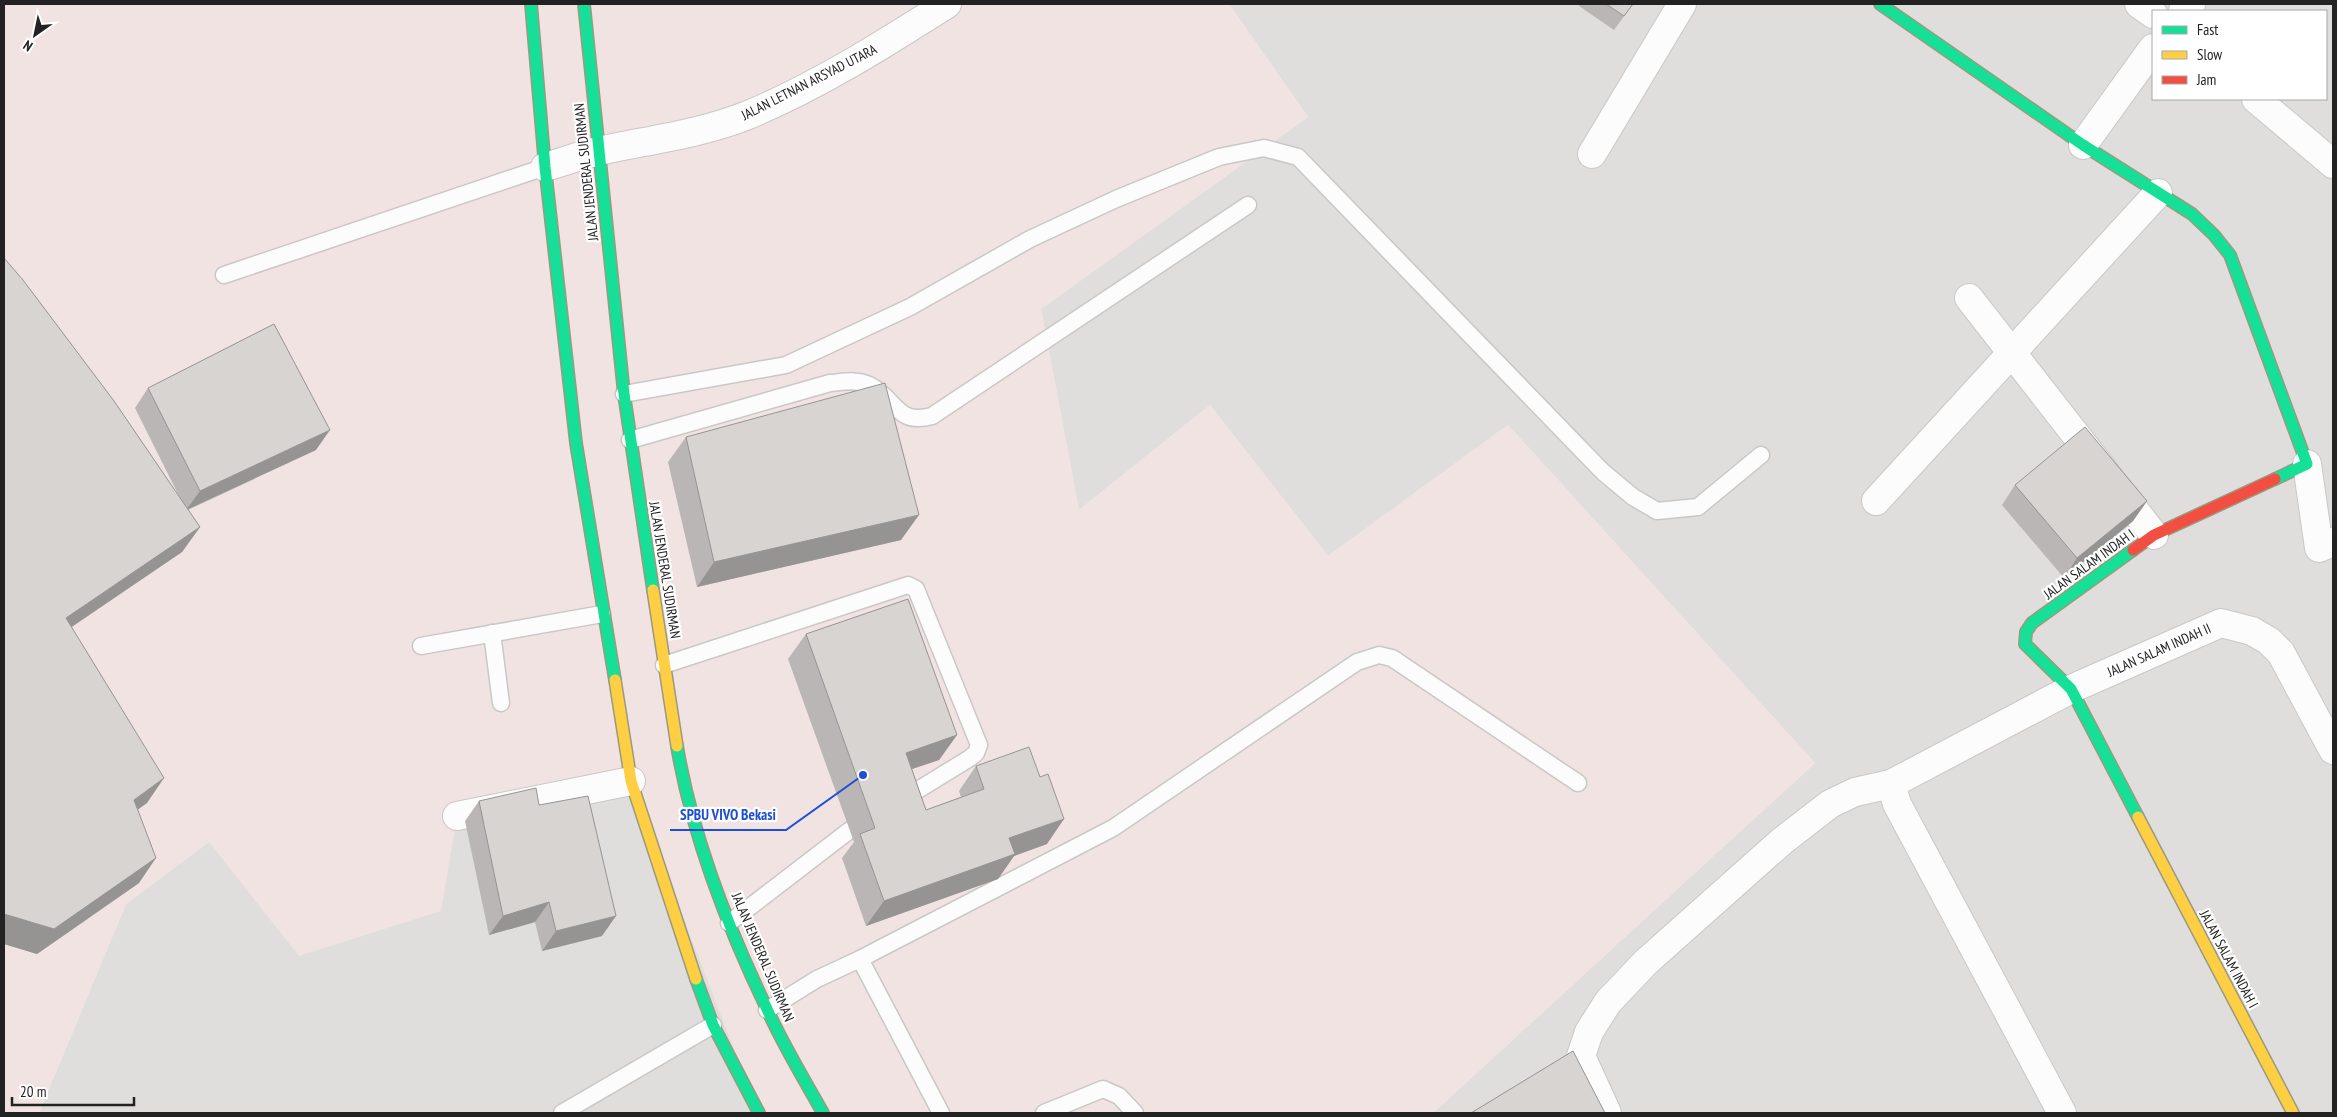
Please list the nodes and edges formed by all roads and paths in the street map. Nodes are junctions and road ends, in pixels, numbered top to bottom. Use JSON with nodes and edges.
{"nodes":[{"id":1,"x":531,"y":4,"type":"edge"},
{"id":2,"x":584,"y":4,"type":"edge"},
{"id":3,"x":947,"y":4,"type":"edge"},
{"id":4,"x":1682,"y":4,"type":"edge"},
{"id":5,"x":1880,"y":4,"type":"edge"},
{"id":6,"x":2139,"y":4,"type":"edge"},
{"id":7,"x":2152,"y":13,"type":"edge"},
{"id":8,"x":2152,"y":49,"type":"edge"},
{"id":9,"x":2257,"y":100,"type":"edge"},
{"id":10,"x":2083,"y":145,"type":"junction"},
{"id":11,"x":598,"y":151,"type":"junction"},
{"id":12,"x":1592,"y":154,"type":"dead end"},
{"id":13,"x":2333,"y":164,"type":"edge"},
{"id":14,"x":545,"y":168,"type":"junction"},
{"id":15,"x":2158,"y":193,"type":"junction"},
{"id":16,"x":1248,"y":205,"type":"dead end"},
{"id":17,"x":224,"y":276,"type":"dead end"},
{"id":18,"x":1969,"y":298,"type":"dead end"},
{"id":19,"x":2012,"y":353,"type":"junction"},
{"id":20,"x":624,"y":394,"type":"junction"},
{"id":21,"x":630,"y":440,"type":"junction"},
{"id":22,"x":1761,"y":455,"type":"dead end"},
{"id":23,"x":2308,"y":464,"type":"junction"},
{"id":24,"x":1876,"y":501,"type":"dead end"},
{"id":25,"x":2154,"y":535,"type":"junction"},
{"id":26,"x":2333,"y":542,"type":"edge"},
{"id":27,"x":602,"y":614,"type":"junction"},
{"id":28,"x":492,"y":633,"type":"junction"},
{"id":29,"x":421,"y":646,"type":"dead end"},
{"id":30,"x":664,"y":665,"type":"junction"},
{"id":31,"x":2071,"y":689,"type":"junction"},
{"id":32,"x":501,"y":703,"type":"dead end"},
{"id":33,"x":2333,"y":750,"type":"edge"},
{"id":34,"x":631,"y":781,"type":"junction"},
{"id":35,"x":1578,"y":783,"type":"dead end"},
{"id":36,"x":1891,"y":784,"type":"junction"},
{"id":37,"x":898,"y":803,"type":"edge"},
{"id":38,"x":457,"y":816,"type":"dead end"},
{"id":39,"x":850,"y":830,"type":"dead end"},
{"id":40,"x":729,"y":923,"type":"junction"},
{"id":41,"x":860,"y":960,"type":"junction"},
{"id":42,"x":767,"y":1010,"type":"junction"},
{"id":43,"x":713,"y":1025,"type":"junction"},
{"id":44,"x":562,"y":1113,"type":"edge"},
{"id":45,"x":760,"y":1113,"type":"edge"},
{"id":46,"x":823,"y":1113,"type":"edge"},
{"id":47,"x":941,"y":1113,"type":"edge"},
{"id":48,"x":1044,"y":1113,"type":"edge"},
{"id":49,"x":1135,"y":1113,"type":"edge"},
{"id":50,"x":1607,"y":1113,"type":"edge"},
{"id":51,"x":2062,"y":1113,"type":"edge"},
{"id":52,"x":2293,"y":1113,"type":"edge"}],
"edges":[{"from":1,"to":14,"type":"main road"},
{"from":2,"to":11,"type":"main road","name":"JALAN JENDERAL SUDIRMAN"},
{"from":3,"to":11,"type":"street","name":"JALAN LETNAN ARSYAD UTARA"},
{"from":4,"to":12,"type":"street"},
{"from":5,"to":10,"type":"main road"},
{"from":6,"to":7,"type":"street"},
{"from":8,"to":10,"type":"street"},
{"from":9,"to":13,"type":"street"},
{"from":10,"to":15,"type":"main road"},
{"from":11,"to":14,"type":"street","name":"JALAN LETNAN ARSYAD UTARA"},
{"from":11,"to":20,"type":"main road","name":"JALAN JENDERAL SUDIRMAN"},
{"from":14,"to":17,"type":"lane"},
{"from":14,"to":27,"type":"main road"},
{"from":15,"to":19,"type":"street"},
{"from":15,"to":23,"type":"main road"},
{"from":16,"to":21,"type":"lane"},
{"from":18,"to":19,"type":"street"},
{"from":19,"to":24,"type":"street"},
{"from":19,"to":25,"type":"street"},
{"from":20,"to":21,"type":"main road","name":"JALAN JENDERAL SUDIRMAN"},
{"from":20,"to":22,"type":"lane"},
{"from":21,"to":30,"type":"main road","name":"JALAN JENDERAL SUDIRMAN"},
{"from":23,"to":25,"type":"main road","name":"JALAN SALAM INDAH I"},
{"from":23,"to":26,"type":"street"},
{"from":25,"to":31,"type":"main road","name":"JALAN SALAM INDAH I"},
{"from":27,"to":28,"type":"lane"},
{"from":27,"to":34,"type":"main road"},
{"from":28,"to":29,"type":"lane"},
{"from":28,"to":32,"type":"lane"},
{"from":30,"to":37,"type":"lane"},
{"from":30,"to":40,"type":"main road","name":"JALAN JENDERAL SUDIRMAN"},
{"from":31,"to":33,"type":"street","name":"JALAN SALAM INDAH II"},
{"from":31,"to":36,"type":"street","name":"JALAN SALAM INDAH II"},
{"from":31,"to":52,"type":"main road","name":"JALAN SALAM INDAH I"},
{"from":34,"to":38,"type":"street"},
{"from":34,"to":43,"type":"main road"},
{"from":35,"to":41,"type":"lane"},
{"from":36,"to":50,"type":"street","name":"JALAN SALAM INDAH II"},
{"from":36,"to":51,"type":"street"},
{"from":39,"to":40,"type":"lane"},
{"from":40,"to":42,"type":"main road","name":"JALAN JENDERAL SUDIRMAN"},
{"from":41,"to":42,"type":"lane"},
{"from":41,"to":47,"type":"lane"},
{"from":42,"to":46,"type":"main road","name":"JALAN JENDERAL SUDIRMAN"},
{"from":43,"to":44,"type":"lane"},
{"from":43,"to":45,"type":"main road"},
{"from":48,"to":49,"type":"lane"}]}
